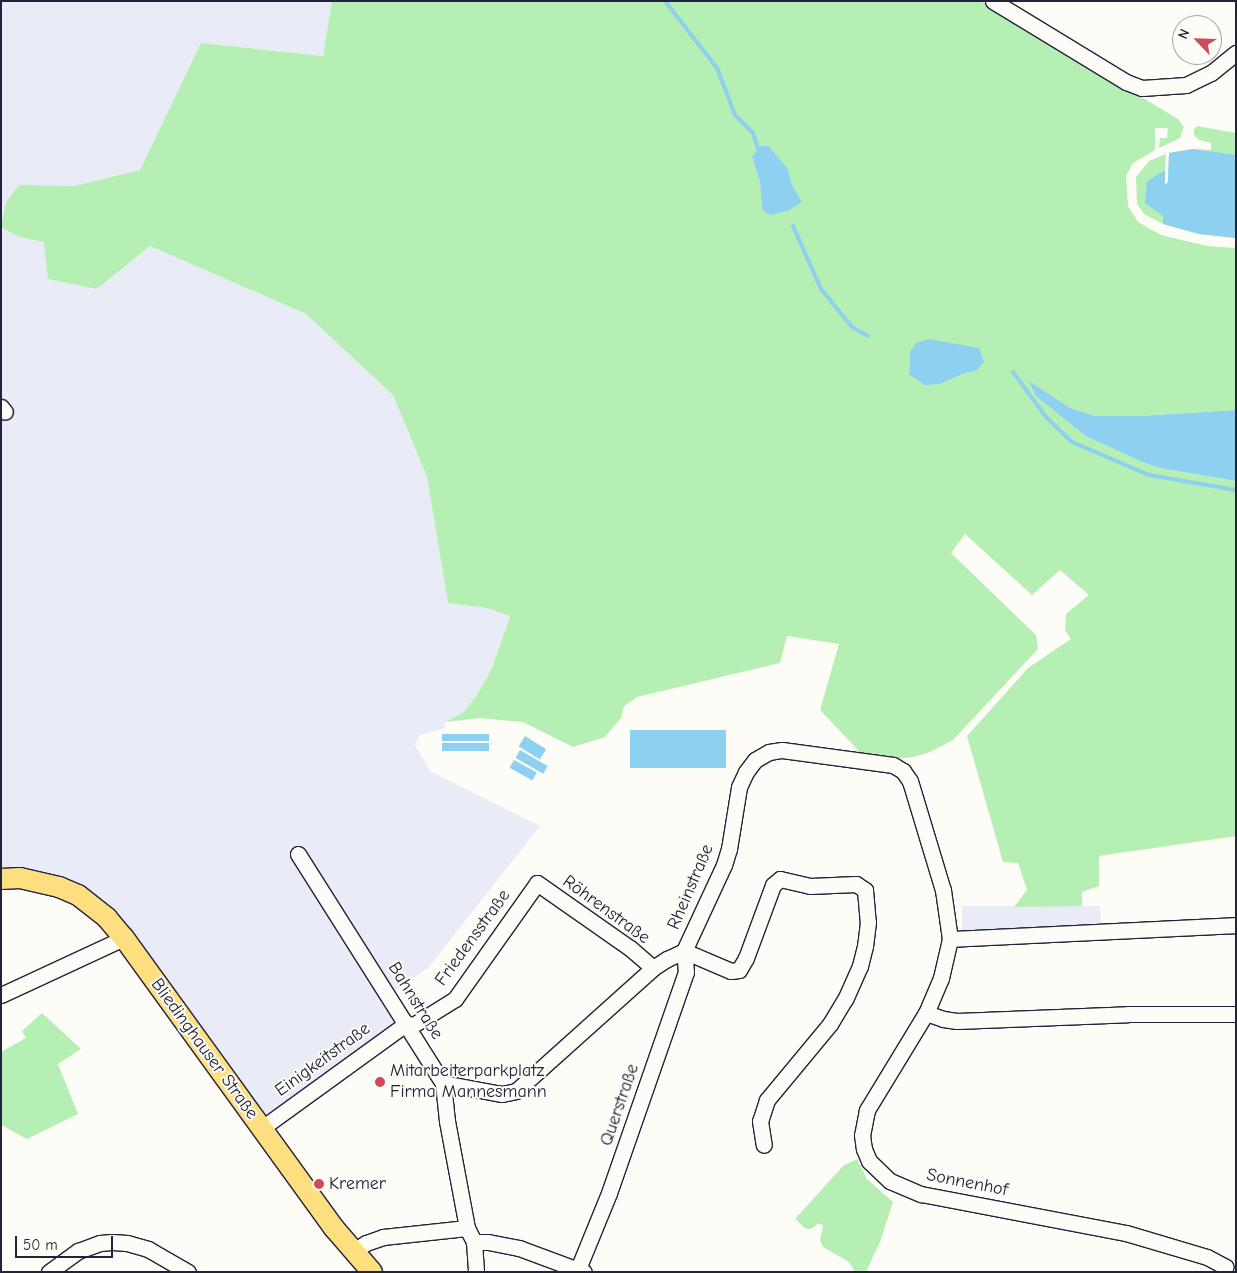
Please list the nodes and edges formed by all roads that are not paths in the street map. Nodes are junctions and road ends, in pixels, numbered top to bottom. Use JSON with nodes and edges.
{"nodes":[{"id":1,"x":993,"y":1,"type":"edge"},
{"id":2,"x":1236,"y":53,"type":"edge"},
{"id":3,"x":902,"y":771,"type":"joint"},
{"id":4,"x":298,"y":854,"type":"dead end"},
{"id":5,"x":1,"y":879,"type":"edge"},
{"id":6,"x":537,"y":883,"type":"joint"},
{"id":7,"x":1236,"y":925,"type":"edge"},
{"id":8,"x":124,"y":938,"type":"junction"},
{"id":9,"x":950,"y":939,"type":"junction"},
{"id":10,"x":684,"y":951,"type":"junction"},
{"id":11,"x":653,"y":968,"type":"junction"},
{"id":12,"x":1,"y":994,"type":"edge"},
{"id":13,"x":926,"y":1013,"type":"junction"},
{"id":14,"x":1236,"y":1014,"type":"edge"},
{"id":15,"x":408,"y":1025,"type":"junction"},
{"id":16,"x":443,"y":1083,"type":"junction"},
{"id":17,"x":262,"y":1128,"type":"junction"},
{"id":18,"x":764,"y":1145,"type":"dead end"},
{"id":19,"x":467,"y":1228,"type":"junction"},
{"id":20,"x":474,"y":1242,"type":"junction"},
{"id":21,"x":354,"y":1251,"type":"junction"},
{"id":22,"x":1226,"y":1267,"type":"dead end"},
{"id":23,"x":581,"y":1271,"type":"edge"},
{"id":24,"x":50,"y":1272,"type":"edge"},
{"id":25,"x":188,"y":1272,"type":"edge"},
{"id":26,"x":372,"y":1272,"type":"edge"},
{"id":27,"x":476,"y":1272,"type":"edge"}],
"edges":[{"from":1,"to":2,"type":"street"},
{"from":3,"to":9,"type":"street","name":"Sonnenhof"},
{"from":3,"to":10,"type":"street","name":"Rheinstraße"},
{"from":4,"to":15,"type":"street","name":"Bahnstraße"},
{"from":5,"to":8,"type":"main road","name":"Bliedinghauser Straße"},
{"from":6,"to":11,"type":"street","name":"Röhrenstraße"},
{"from":6,"to":15,"type":"street","name":"Friedensstraße"},
{"from":7,"to":9,"type":"street"},
{"from":8,"to":12,"type":"street"},
{"from":8,"to":17,"type":"main road","name":"Bliedinghauser Straße"},
{"from":9,"to":13,"type":"street","name":"Sonnenhof"},
{"from":10,"to":11,"type":"street","name":"Rheinstraße"},
{"from":10,"to":18,"type":"street"},
{"from":10,"to":23,"type":"street","name":"Querstraße"},
{"from":11,"to":16,"type":"street","name":"Rheinstraße"},
{"from":13,"to":14,"type":"street"},
{"from":13,"to":22,"type":"street","name":"Sonnenhof"},
{"from":15,"to":16,"type":"street","name":"Bahnstraße"},
{"from":15,"to":17,"type":"street","name":"Einigkeitstraße"},
{"from":16,"to":19,"type":"street","name":"Bahnstraße"},
{"from":17,"to":21,"type":"main road","name":"Bliedinghauser Straße"},
{"from":19,"to":20,"type":"street","name":"Bahnstraße"},
{"from":19,"to":21,"type":"street"},
{"from":20,"to":23,"type":"street"},
{"from":20,"to":27,"type":"street","name":"Bahnstraße"},
{"from":21,"to":26,"type":"main road","name":"Bliedinghauser Straße"},
{"from":24,"to":25,"type":"street"}]}
